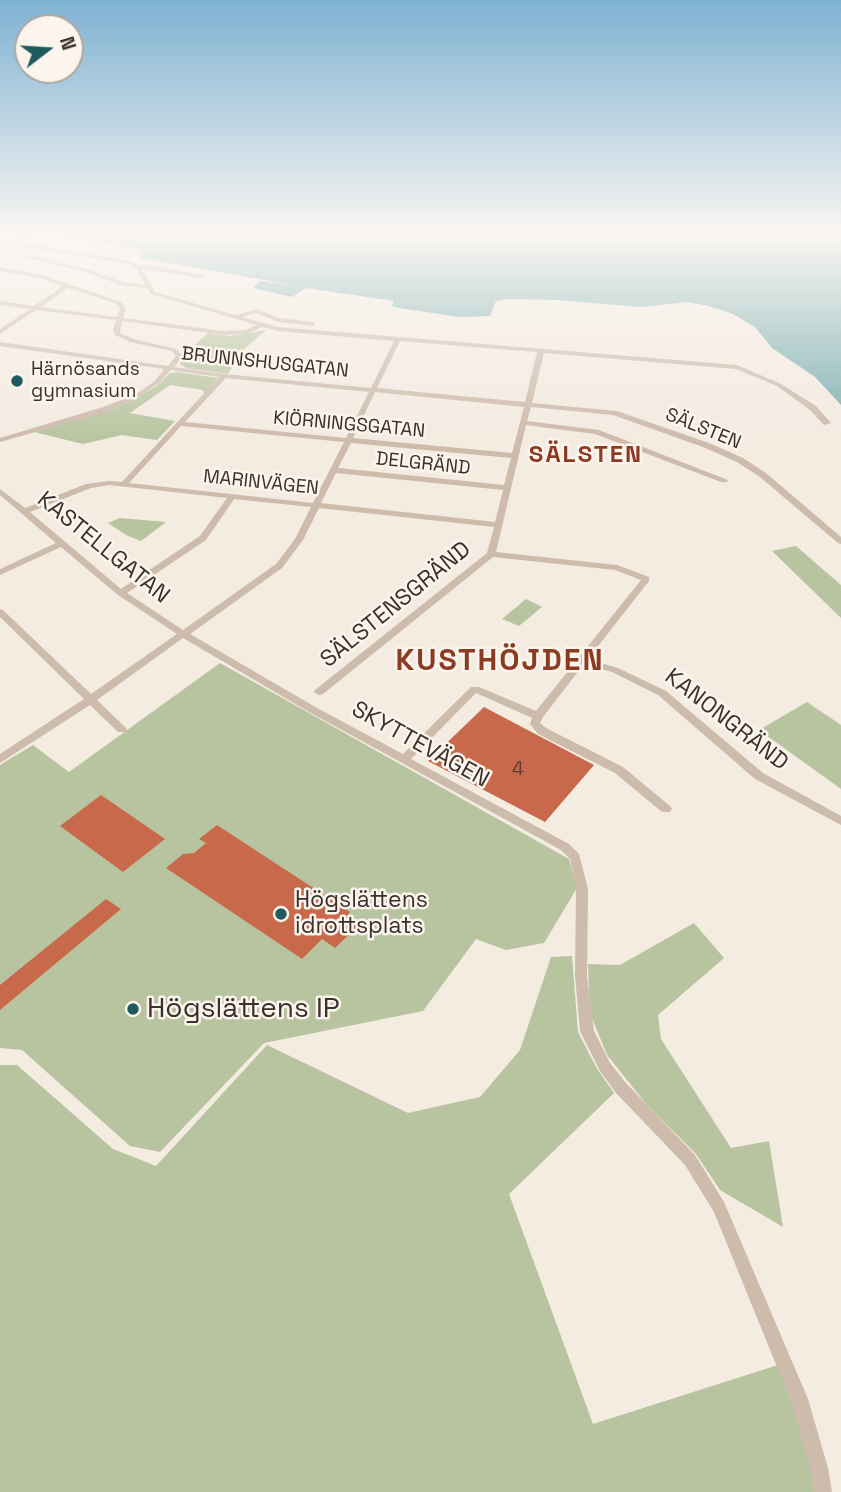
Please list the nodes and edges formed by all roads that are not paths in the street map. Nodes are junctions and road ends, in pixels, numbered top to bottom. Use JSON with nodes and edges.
{"nodes":[{"id":1,"x":0,"y":303,"type":"edge"},
{"id":2,"x":42,"y":303,"type":"edge"},
{"id":3,"x":118,"y":303,"type":"edge"},
{"id":4,"x":185,"y":303,"type":"edge"},
{"id":5,"x":35,"y":307,"type":"junction"},
{"id":6,"x":234,"y":317,"type":"junction"},
{"id":7,"x":119,"y":319,"type":"junction"},
{"id":8,"x":313,"y":324,"type":"dead end"},
{"id":9,"x":262,"y":325,"type":"junction"},
{"id":10,"x":0,"y":332,"type":"edge"},
{"id":11,"x":398,"y":339,"type":"junction"},
{"id":12,"x":0,"y":344,"type":"edge"},
{"id":13,"x":541,"y":351,"type":"junction"},
{"id":14,"x":169,"y":368,"type":"junction"},
{"id":15,"x":224,"y":376,"type":"junction"},
{"id":16,"x":373,"y":390,"type":"junction"},
{"id":17,"x":528,"y":404,"type":"junction"},
{"id":18,"x":827,"y":422,"type":"dead end"},
{"id":19,"x":180,"y":424,"type":"junction"},
{"id":20,"x":524,"y":424,"type":"junction"},
{"id":21,"x":0,"y":440,"type":"edge"},
{"id":22,"x":349,"y":440,"type":"junction"},
{"id":23,"x":515,"y":456,"type":"junction"},
{"id":24,"x":334,"y":470,"type":"junction"},
{"id":25,"x":724,"y":480,"type":"dead end"},
{"id":26,"x":124,"y":484,"type":"junction"},
{"id":27,"x":508,"y":488,"type":"junction"},
{"id":28,"x":0,"y":491,"type":"edge"},
{"id":29,"x":232,"y":496,"type":"junction"},
{"id":30,"x":317,"y":506,"type":"junction"},
{"id":31,"x":24,"y":511,"type":"junction"},
{"id":32,"x":498,"y":525,"type":"junction"},
{"id":33,"x":841,"y":541,"type":"edge"},
{"id":34,"x":62,"y":543,"type":"junction"},
{"id":35,"x":491,"y":554,"type":"junction"},
{"id":36,"x":0,"y":572,"type":"edge"},
{"id":37,"x":121,"y":593,"type":"junction"},
{"id":38,"x":0,"y":612,"type":"edge"},
{"id":39,"x":183,"y":634,"type":"junction"},
{"id":40,"x":582,"y":660,"type":"junction"},
{"id":41,"x":319,"y":692,"type":"dead end"},
{"id":42,"x":90,"y":700,"type":"junction"},
{"id":43,"x":538,"y":716,"type":"junction"},
{"id":44,"x":122,"y":730,"type":"dead end"},
{"id":45,"x":0,"y":759,"type":"edge"},
{"id":46,"x":403,"y":760,"type":"junction"},
{"id":47,"x":666,"y":809,"type":"dead end"},
{"id":48,"x":841,"y":821,"type":"edge"},
{"id":49,"x":822,"y":1492,"type":"edge"}],
"edges":[{"from":1,"to":5,"type":"street"},
{"from":2,"to":5,"type":"street"},
{"from":3,"to":7,"type":"street"},
{"from":4,"to":6,"type":"street"},
{"from":5,"to":7,"type":"street"},
{"from":5,"to":10,"type":"street"},
{"from":6,"to":8,"type":"street"},
{"from":6,"to":9,"type":"street"},
{"from":7,"to":9,"type":"street"},
{"from":7,"to":14,"type":"street"},
{"from":9,"to":11,"type":"street"},
{"from":11,"to":13,"type":"street"},
{"from":11,"to":16,"type":"street"},
{"from":12,"to":14,"type":"street","name":"BRUNNSHUSGATAN"},
{"from":13,"to":17,"type":"street","name":"SÄLSTENSGRÄND"},
{"from":13,"to":18,"type":"street"},
{"from":14,"to":15,"type":"street","name":"BRUNNSHUSGATAN"},
{"from":14,"to":21,"type":"street"},
{"from":15,"to":16,"type":"street","name":"BRUNNSHUSGATAN"},
{"from":15,"to":19,"type":"street"},
{"from":16,"to":17,"type":"street","name":"BRUNNSHUSGATAN"},
{"from":16,"to":22,"type":"street"},
{"from":17,"to":20,"type":"street","name":"SÄLSTENSGRÄND"},
{"from":17,"to":33,"type":"street","name":"SÄLSTEN"},
{"from":19,"to":22,"type":"street","name":"KIÖRNINGSGATAN"},
{"from":19,"to":26,"type":"street"},
{"from":20,"to":23,"type":"street","name":"SÄLSTENSGRÄND"},
{"from":20,"to":25,"type":"street"},
{"from":22,"to":23,"type":"street","name":"KIÖRNINGSGATAN"},
{"from":22,"to":24,"type":"street"},
{"from":23,"to":27,"type":"street","name":"SÄLSTENSGRÄND"},
{"from":24,"to":27,"type":"street","name":"DELGRÄND"},
{"from":24,"to":30,"type":"street"},
{"from":26,"to":29,"type":"street","name":"MARINVÄGEN"},
{"from":26,"to":31,"type":"street","name":"MARINVÄGEN"},
{"from":27,"to":32,"type":"street","name":"SÄLSTENSGRÄND"},
{"from":28,"to":31,"type":"street","name":"KASTELLGATAN"},
{"from":29,"to":30,"type":"street","name":"MARINVÄGEN"},
{"from":29,"to":37,"type":"street"},
{"from":30,"to":32,"type":"street","name":"MARINVÄGEN"},
{"from":30,"to":39,"type":"street"},
{"from":31,"to":34,"type":"street","name":"KASTELLGATAN"},
{"from":32,"to":35,"type":"street","name":"SÄLSTENSGRÄND"},
{"from":34,"to":36,"type":"street"},
{"from":34,"to":37,"type":"street","name":"KASTELLGATAN"},
{"from":35,"to":40,"type":"street"},
{"from":35,"to":41,"type":"street","name":"SÄLSTENSGRÄND"},
{"from":37,"to":39,"type":"street","name":"KASTELLGATAN"},
{"from":38,"to":42,"type":"street"},
{"from":39,"to":42,"type":"street"},
{"from":39,"to":46,"type":"street","name":"SKYTTEVÄGEN"},
{"from":40,"to":43,"type":"street"},
{"from":40,"to":48,"type":"street","name":"KANONGRÄND"},
{"from":42,"to":44,"type":"street"},
{"from":42,"to":45,"type":"street"},
{"from":43,"to":46,"type":"street"},
{"from":43,"to":47,"type":"street"},
{"from":46,"to":49,"type":"street","name":"SKYTTEVÄGEN"}]}
